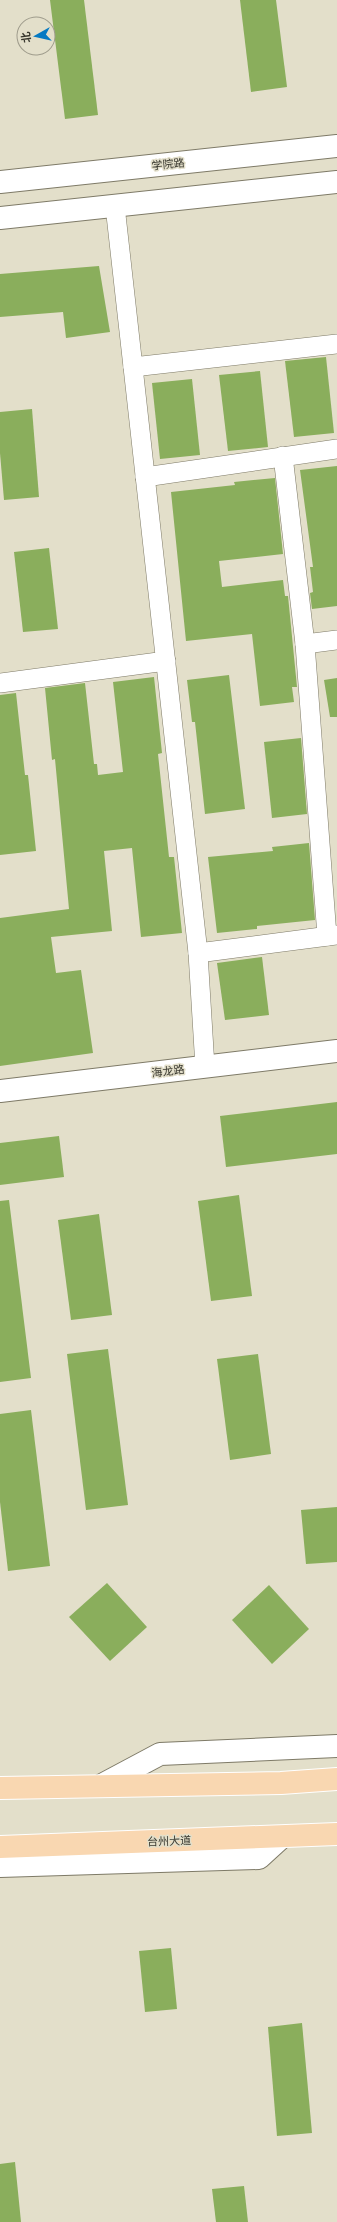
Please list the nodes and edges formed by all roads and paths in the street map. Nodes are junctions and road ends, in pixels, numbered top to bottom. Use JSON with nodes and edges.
{"nodes":[{"id":1,"x":337,"y":146,"type":"edge"},
{"id":2,"x":0,"y":182,"type":"edge"},
{"id":3,"x":337,"y":182,"type":"edge"},
{"id":4,"x":115,"y":206,"type":"junction"},
{"id":5,"x":0,"y":218,"type":"edge"},
{"id":6,"x":337,"y":344,"type":"edge"},
{"id":7,"x":133,"y":367,"type":"junction"},
{"id":8,"x":337,"y":449,"type":"edge"},
{"id":9,"x":283,"y":456,"type":"junction"},
{"id":10,"x":145,"y":477,"type":"junction"},
{"id":11,"x":337,"y":640,"type":"edge"},
{"id":12,"x":305,"y":644,"type":"junction"},
{"id":13,"x":166,"y":661,"type":"junction"},
{"id":14,"x":0,"y":683,"type":"edge"},
{"id":15,"x":332,"y":936,"type":"edge"},
{"id":16,"x":198,"y":953,"type":"junction"},
{"id":17,"x":337,"y":1051,"type":"edge"},
{"id":18,"x":205,"y":1067,"type":"junction"},
{"id":19,"x":0,"y":1091,"type":"edge"},
{"id":20,"x":337,"y":1746,"type":"edge"},
{"id":21,"x":337,"y":1779,"type":"edge"},
{"id":22,"x":100,"y":1786,"type":"junction"},
{"id":23,"x":0,"y":1788,"type":"edge"},
{"id":24,"x":337,"y":1834,"type":"edge"},
{"id":25,"x":282,"y":1837,"type":"junction"},
{"id":26,"x":0,"y":1847,"type":"edge"},
{"id":27,"x":0,"y":1866,"type":"edge"}],
"edges":[{"from":1,"to":2,"type":"main road","name":"学院路"},
{"from":3,"to":4,"type":"main road"},
{"from":4,"to":5,"type":"main road"},
{"from":4,"to":7,"type":"street"},
{"from":6,"to":7,"type":"street"},
{"from":7,"to":10,"type":"street"},
{"from":8,"to":9,"type":"street"},
{"from":9,"to":10,"type":"street"},
{"from":9,"to":12,"type":"street"},
{"from":10,"to":13,"type":"street"},
{"from":11,"to":12,"type":"street"},
{"from":12,"to":15,"type":"street"},
{"from":13,"to":14,"type":"street"},
{"from":13,"to":16,"type":"street"},
{"from":15,"to":16,"type":"street"},
{"from":16,"to":18,"type":"street"},
{"from":17,"to":18,"type":"main road","name":"海龙路"},
{"from":18,"to":19,"type":"main road","name":"海龙路"},
{"from":20,"to":22,"type":"main road"},
{"from":21,"to":22,"type":"main road"},
{"from":22,"to":23,"type":"main road"},
{"from":24,"to":25,"type":"main road","name":"台州大道"},
{"from":25,"to":26,"type":"main road","name":"台州大道"},
{"from":25,"to":27,"type":"main road"}]}
